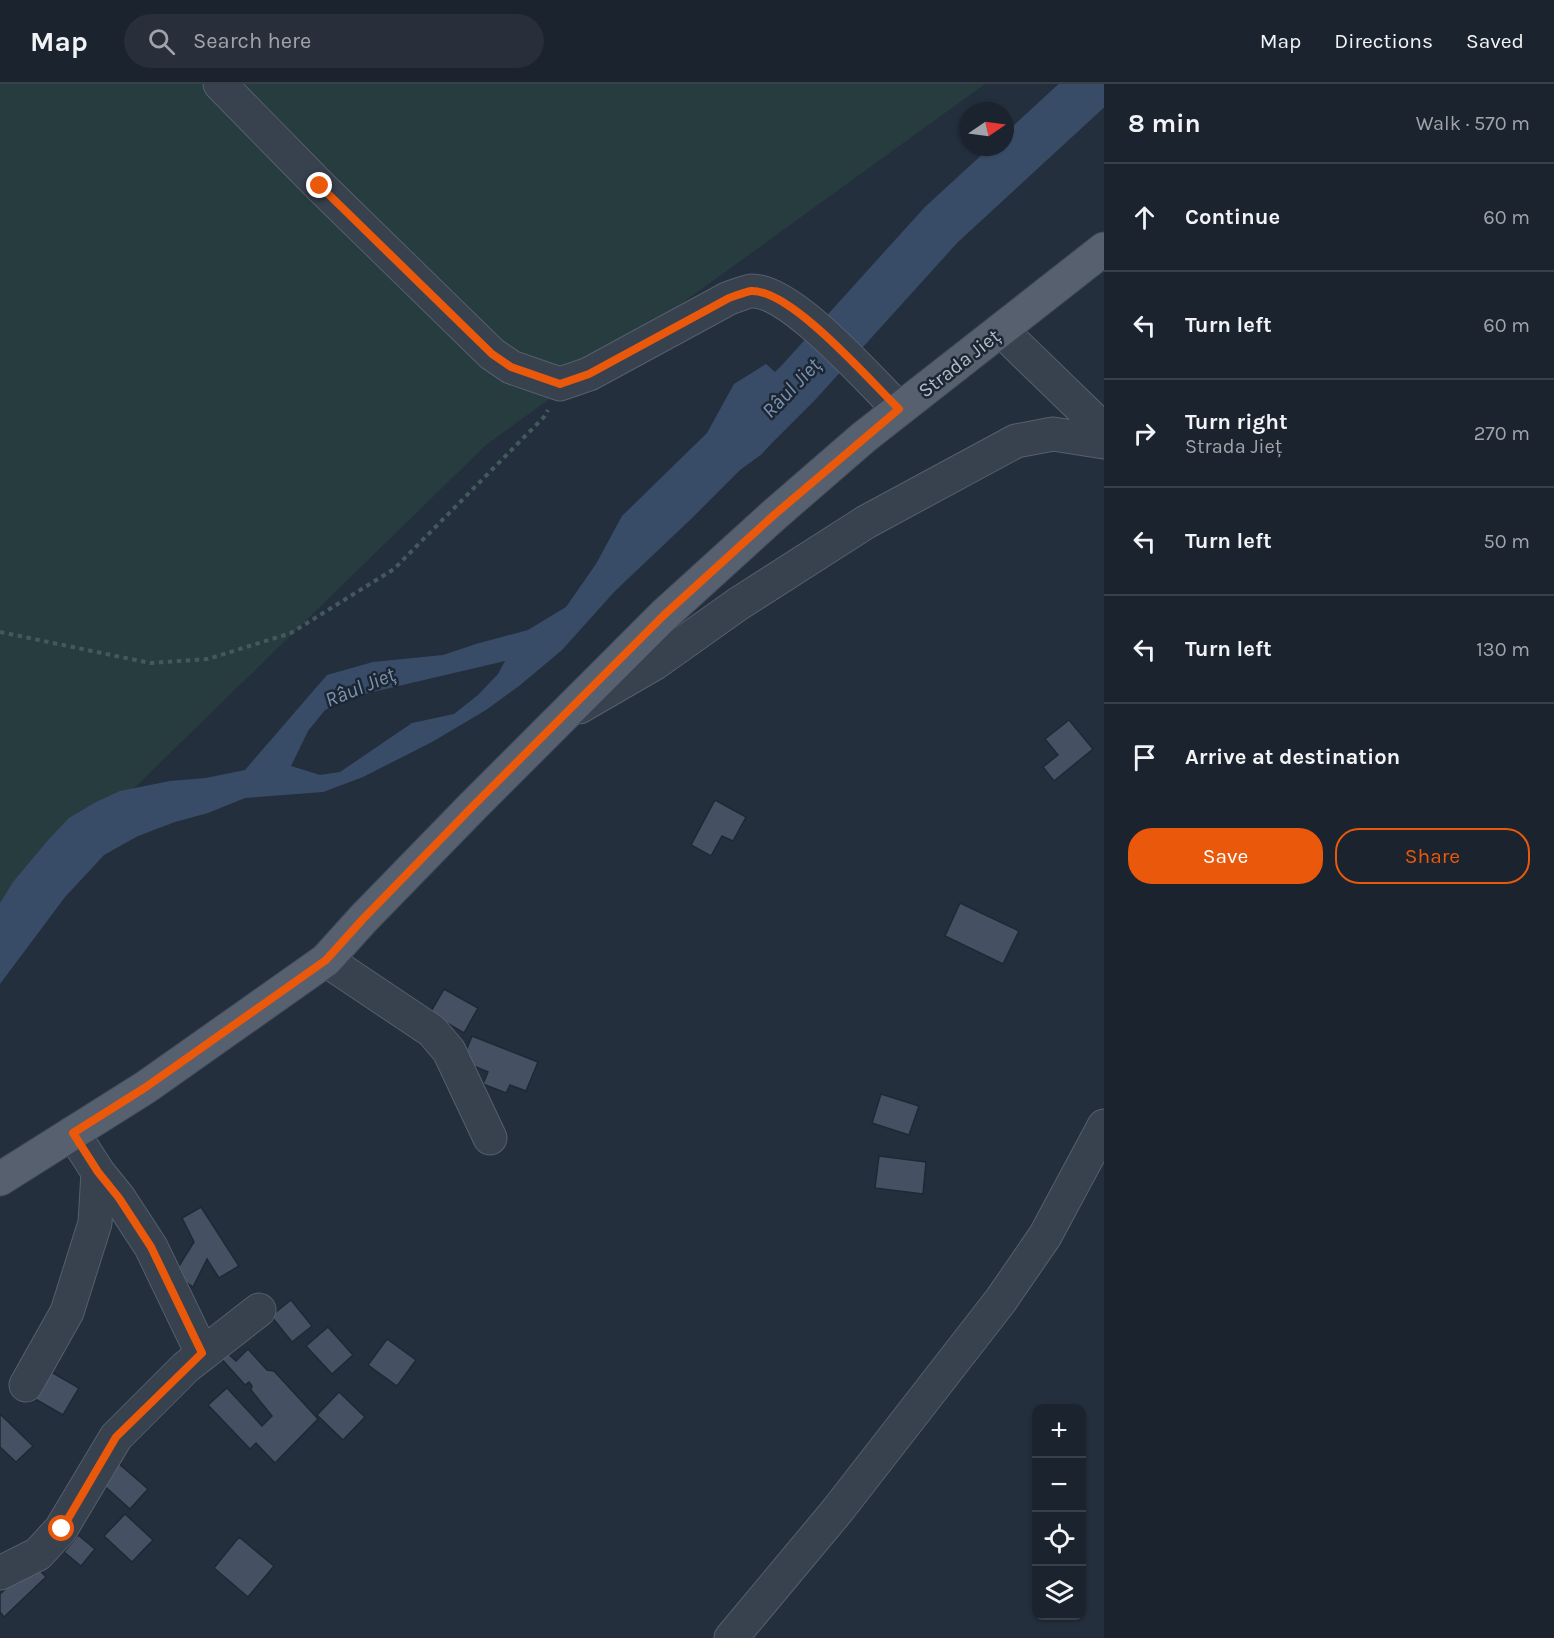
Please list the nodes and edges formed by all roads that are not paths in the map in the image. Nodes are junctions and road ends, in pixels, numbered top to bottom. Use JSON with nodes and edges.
{"nodes":[{"id":1,"x":220,"y":84,"type":"edge"},
{"id":2,"x":1104,"y":249,"type":"edge"},
{"id":3,"x":1001,"y":330,"type":"junction"},
{"id":4,"x":899,"y":409,"type":"junction"},
{"id":5,"x":1104,"y":430,"type":"edge"},
{"id":6,"x":1104,"y":442,"type":"edge"},
{"id":7,"x":565,"y":715,"type":"junction"},
{"id":8,"x":326,"y":960,"type":"junction"},
{"id":9,"x":1104,"y":1126,"type":"edge"},
{"id":10,"x":73,"y":1133,"type":"junction"},
{"id":11,"x":490,"y":1137,"type":"dead end"},
{"id":12,"x":98,"y":1172,"type":"junction"},
{"id":13,"x":0,"y":1179,"type":"edge"},
{"id":14,"x":259,"y":1310,"type":"dead end"},
{"id":15,"x":202,"y":1353,"type":"junction"},
{"id":16,"x":26,"y":1385,"type":"dead end"},
{"id":17,"x":0,"y":1572,"type":"edge"},
{"id":18,"x":730,"y":1638,"type":"edge"}],
"edges":[{"from":1,"to":4,"type":"street"},
{"from":2,"to":3,"type":"main road","name":"Strada Jieț"},
{"from":3,"to":4,"type":"main road","name":"Strada Jieț"},
{"from":3,"to":5,"type":"street"},
{"from":4,"to":7,"type":"main road","name":"Strada Jieț"},
{"from":6,"to":7,"type":"street"},
{"from":7,"to":8,"type":"main road","name":"Strada Jieț"},
{"from":8,"to":10,"type":"main road","name":"Strada Jieț"},
{"from":8,"to":11,"type":"street"},
{"from":9,"to":18,"type":"street"},
{"from":10,"to":12,"type":"street"},
{"from":10,"to":13,"type":"main road","name":"Strada Jieț"},
{"from":12,"to":15,"type":"street"},
{"from":12,"to":16,"type":"street"},
{"from":14,"to":15,"type":"street"},
{"from":15,"to":17,"type":"street"}]}
